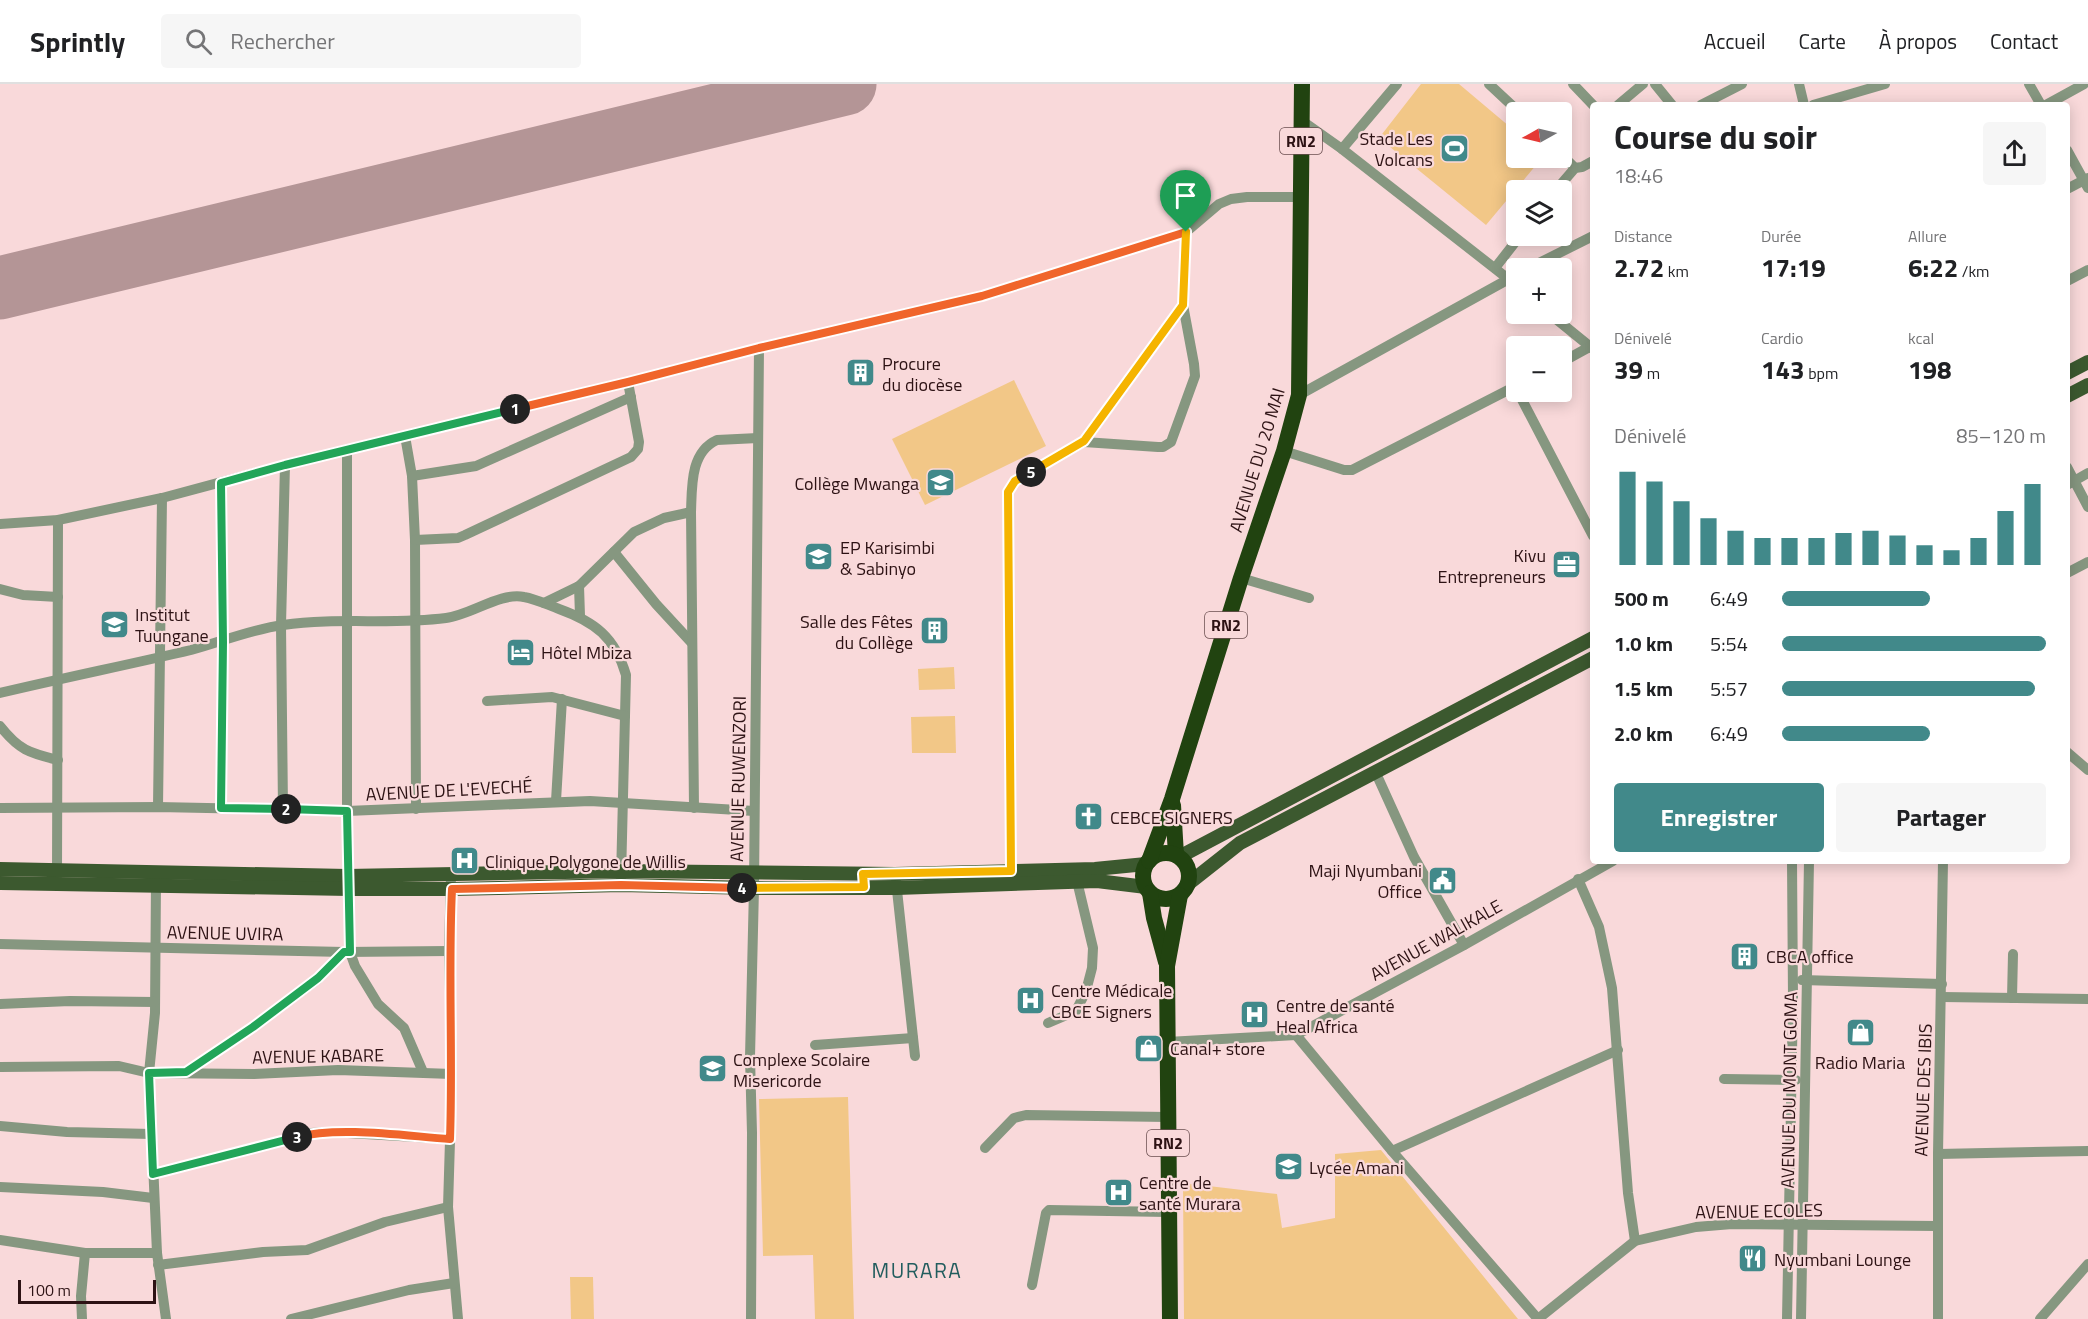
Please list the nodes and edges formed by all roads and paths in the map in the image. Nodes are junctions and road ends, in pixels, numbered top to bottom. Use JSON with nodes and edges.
{"nodes":[{"id":1,"x":1302,"y":84,"type":"edge"},
{"id":2,"x":1397,"y":84,"type":"edge"},
{"id":3,"x":1489,"y":84,"type":"edge"},
{"id":4,"x":1573,"y":84,"type":"edge"},
{"id":5,"x":1643,"y":84,"type":"edge"},
{"id":6,"x":1655,"y":84,"type":"edge"},
{"id":7,"x":1742,"y":84,"type":"edge"},
{"id":8,"x":1799,"y":84,"type":"edge"},
{"id":9,"x":1886,"y":84,"type":"edge"},
{"id":10,"x":2029,"y":84,"type":"edge"},
{"id":11,"x":2084,"y":84,"type":"edge"},
{"id":12,"x":1508,"y":102,"type":"edge"},
{"id":13,"x":1590,"y":102,"type":"edge"},
{"id":14,"x":1622,"y":102,"type":"edge"},
{"id":15,"x":1670,"y":102,"type":"edge"},
{"id":16,"x":1707,"y":102,"type":"edge"},
{"id":17,"x":1803,"y":102,"type":"edge"},
{"id":18,"x":1823,"y":102,"type":"edge"},
{"id":19,"x":2042,"y":102,"type":"edge"},
{"id":20,"x":2050,"y":102,"type":"edge"},
{"id":21,"x":1301,"y":120,"type":"junction"},
{"id":22,"x":1342,"y":149,"type":"junction"},
{"id":23,"x":2070,"y":155,"type":"edge"},
{"id":24,"x":1590,"y":163,"type":"edge"},
{"id":25,"x":1572,"y":165,"type":"edge"},
{"id":26,"x":1575,"y":168,"type":"junction"},
{"id":27,"x":1565,"y":180,"type":"edge"},
{"id":28,"x":2087,"y":182,"type":"edge"},
{"id":29,"x":2070,"y":188,"type":"edge"},
{"id":30,"x":1300,"y":197,"type":"junction"},
{"id":31,"x":1186,"y":232,"type":"junction"},
{"id":32,"x":1590,"y":238,"type":"edge"},
{"id":33,"x":1512,"y":246,"type":"edge"},
{"id":34,"x":1549,"y":258,"type":"edge"},
{"id":35,"x":1495,"y":268,"type":"junction"},
{"id":36,"x":2088,"y":270,"type":"edge"},
{"id":37,"x":1506,"y":274,"type":"edge"},
{"id":38,"x":2070,"y":279,"type":"edge"},
{"id":39,"x":1506,"y":283,"type":"edge"},
{"id":40,"x":1183,"y":305,"type":"junction"},
{"id":41,"x":1563,"y":324,"type":"edge"},
{"id":42,"x":1590,"y":345,"type":"edge"},
{"id":43,"x":759,"y":348,"type":"junction"},
{"id":44,"x":1590,"y":348,"type":"edge"},
{"id":45,"x":1572,"y":357,"type":"edge"},
{"id":46,"x":2088,"y":362,"type":"edge"},
{"id":47,"x":2070,"y":371,"type":"edge"},
{"id":48,"x":628,"y":382,"type":"junction"},
{"id":49,"x":2088,"y":385,"type":"edge"},
{"id":50,"x":1506,"y":393,"type":"edge"},
{"id":51,"x":2070,"y":394,"type":"edge"},
{"id":52,"x":1299,"y":395,"type":"junction"},
{"id":53,"x":631,"y":398,"type":"junction"},
{"id":54,"x":1524,"y":402,"type":"edge"},
{"id":55,"x":405,"y":436,"type":"junction"},
{"id":56,"x":758,"y":438,"type":"junction"},
{"id":57,"x":1084,"y":441,"type":"junction"},
{"id":58,"x":347,"y":450,"type":"junction"},
{"id":59,"x":1284,"y":451,"type":"junction"},
{"id":60,"x":285,"y":465,"type":"junction"},
{"id":61,"x":2088,"y":473,"type":"edge"},
{"id":62,"x":412,"y":476,"type":"junction"},
{"id":63,"x":2071,"y":482,"type":"edge"},
{"id":64,"x":221,"y":483,"type":"junction"},
{"id":65,"x":162,"y":498,"type":"junction"},
{"id":66,"x":2088,"y":507,"type":"edge"},
{"id":67,"x":691,"y":512,"type":"junction"},
{"id":68,"x":58,"y":520,"type":"junction"},
{"id":69,"x":0,"y":524,"type":"edge"},
{"id":70,"x":1590,"y":530,"type":"edge"},
{"id":71,"x":415,"y":540,"type":"junction"},
{"id":72,"x":614,"y":552,"type":"junction"},
{"id":73,"x":2088,"y":562,"type":"edge"},
{"id":74,"x":2070,"y":571,"type":"edge"},
{"id":75,"x":1240,"y":578,"type":"junction"},
{"id":76,"x":579,"y":586,"type":"junction"},
{"id":77,"x":0,"y":589,"type":"edge"},
{"id":78,"x":58,"y":597,"type":"junction"},
{"id":79,"x":1309,"y":598,"type":"dead end"},
{"id":80,"x":544,"y":603,"type":"junction"},
{"id":81,"x":580,"y":616,"type":"junction"},
{"id":82,"x":347,"y":620,"type":"junction"},
{"id":83,"x":416,"y":621,"type":"junction"},
{"id":84,"x":281,"y":625,"type":"junction"},
{"id":85,"x":1590,"y":640,"type":"edge"},
{"id":86,"x":223,"y":642,"type":"junction"},
{"id":87,"x":691,"y":642,"type":"junction"},
{"id":88,"x":160,"y":657,"type":"junction"},
{"id":89,"x":1590,"y":660,"type":"edge"},
{"id":90,"x":58,"y":680,"type":"junction"},
{"id":91,"x":0,"y":693,"type":"edge"},
{"id":92,"x":562,"y":699,"type":"junction"},
{"id":93,"x":487,"y":702,"type":"dead end"},
{"id":94,"x":625,"y":716,"type":"junction"},
{"id":95,"x":0,"y":726,"type":"edge"},
{"id":96,"x":2070,"y":755,"type":"edge"},
{"id":97,"x":58,"y":760,"type":"junction"},
{"id":98,"x":2088,"y":770,"type":"edge"},
{"id":99,"x":1375,"y":771,"type":"junction"},
{"id":100,"x":1172,"y":799,"type":"junction"},
{"id":101,"x":556,"y":801,"type":"junction"},
{"id":102,"x":622,"y":804,"type":"junction"},
{"id":103,"x":158,"y":807,"type":"junction"},
{"id":104,"x":0,"y":808,"type":"edge"},
{"id":105,"x":221,"y":808,"type":"junction"},
{"id":106,"x":694,"y":808,"type":"junction"},
{"id":107,"x":57,"y":809,"type":"junction"},
{"id":108,"x":282,"y":809,"type":"junction"},
{"id":109,"x":416,"y":809,"type":"junction"},
{"id":110,"x":347,"y":811,"type":"junction"},
{"id":111,"x":754,"y":811,"type":"junction"},
{"id":112,"x":1178,"y":856,"type":"junction"},
{"id":113,"x":1148,"y":862,"type":"junction"},
{"id":114,"x":1607,"y":864,"type":"edge"},
{"id":115,"x":1792,"y":864,"type":"edge"},
{"id":116,"x":1809,"y":864,"type":"edge"},
{"id":117,"x":1943,"y":864,"type":"edge"},
{"id":118,"x":0,"y":869,"type":"edge"},
{"id":119,"x":57,"y":869,"type":"junction"},
{"id":120,"x":1011,"y":871,"type":"junction"},
{"id":121,"x":621,"y":878,"type":"junction"},
{"id":122,"x":156,"y":879,"type":"junction"},
{"id":123,"x":1578,"y":879,"type":"junction"},
{"id":124,"x":754,"y":881,"type":"junction"},
{"id":125,"x":896,"y":881,"type":"junction"},
{"id":126,"x":1077,"y":881,"type":"junction"},
{"id":127,"x":452,"y":882,"type":"junction"},
{"id":128,"x":0,"y":883,"type":"edge"},
{"id":129,"x":348,"y":883,"type":"junction"},
{"id":130,"x":58,"y":885,"type":"junction"},
{"id":131,"x":1184,"y":889,"type":"junction"},
{"id":132,"x":1148,"y":890,"type":"junction"},
{"id":133,"x":0,"y":944,"type":"edge"},
{"id":134,"x":1464,"y":945,"type":"junction"},
{"id":135,"x":155,"y":948,"type":"junction"},
{"id":136,"x":449,"y":951,"type":"junction"},
{"id":137,"x":347,"y":952,"type":"junction"},
{"id":138,"x":2013,"y":954,"type":"dead end"},
{"id":139,"x":1167,"y":966,"type":"junction"},
{"id":140,"x":1792,"y":980,"type":"junction"},
{"id":141,"x":1807,"y":980,"type":"junction"},
{"id":142,"x":1942,"y":984,"type":"junction"},
{"id":143,"x":1942,"y":997,"type":"junction"},
{"id":144,"x":2012,"y":998,"type":"junction"},
{"id":145,"x":2088,"y":999,"type":"edge"},
{"id":146,"x":155,"y":1002,"type":"junction"},
{"id":147,"x":0,"y":1004,"type":"edge"},
{"id":148,"x":1048,"y":1023,"type":"dead end"},
{"id":149,"x":1296,"y":1035,"type":"junction"},
{"id":150,"x":913,"y":1038,"type":"junction"},
{"id":151,"x":1167,"y":1042,"type":"junction"},
{"id":152,"x":815,"y":1045,"type":"dead end"},
{"id":153,"x":1618,"y":1050,"type":"junction"},
{"id":154,"x":915,"y":1056,"type":"dead end"},
{"id":155,"x":0,"y":1067,"type":"edge"},
{"id":156,"x":186,"y":1072,"type":"junction"},
{"id":157,"x":423,"y":1072,"type":"junction"},
{"id":158,"x":149,"y":1073,"type":"junction"},
{"id":159,"x":452,"y":1074,"type":"junction"},
{"id":160,"x":1724,"y":1079,"type":"dead end"},
{"id":161,"x":1790,"y":1080,"type":"junction"},
{"id":162,"x":1805,"y":1080,"type":"junction"},
{"id":163,"x":1168,"y":1117,"type":"junction"},
{"id":164,"x":0,"y":1126,"type":"edge"},
{"id":165,"x":151,"y":1134,"type":"junction"},
{"id":166,"x":450,"y":1139,"type":"junction"},
{"id":167,"x":1789,"y":1144,"type":"junction"},
{"id":168,"x":1804,"y":1144,"type":"junction"},
{"id":169,"x":985,"y":1148,"type":"dead end"},
{"id":170,"x":1392,"y":1151,"type":"junction"},
{"id":171,"x":2088,"y":1151,"type":"edge"},
{"id":172,"x":1938,"y":1154,"type":"junction"},
{"id":173,"x":153,"y":1174,"type":"junction"},
{"id":174,"x":0,"y":1187,"type":"edge"},
{"id":175,"x":153,"y":1198,"type":"junction"},
{"id":176,"x":448,"y":1207,"type":"junction"},
{"id":177,"x":1168,"y":1212,"type":"junction"},
{"id":178,"x":1788,"y":1225,"type":"junction"},
{"id":179,"x":1803,"y":1225,"type":"junction"},
{"id":180,"x":1937,"y":1226,"type":"junction"},
{"id":181,"x":0,"y":1240,"type":"edge"},
{"id":182,"x":1635,"y":1241,"type":"junction"},
{"id":183,"x":85,"y":1253,"type":"junction"},
{"id":184,"x":157,"y":1253,"type":"junction"},
{"id":185,"x":2088,"y":1264,"type":"edge"},
{"id":186,"x":159,"y":1265,"type":"junction"},
{"id":187,"x":454,"y":1283,"type":"junction"},
{"id":188,"x":1032,"y":1285,"type":"dead end"},
{"id":189,"x":1787,"y":1296,"type":"junction"},
{"id":190,"x":1801,"y":1297,"type":"junction"},
{"id":191,"x":82,"y":1319,"type":"edge"},
{"id":192,"x":166,"y":1319,"type":"edge"},
{"id":193,"x":291,"y":1319,"type":"edge"},
{"id":194,"x":458,"y":1319,"type":"edge"},
{"id":195,"x":751,"y":1319,"type":"edge"},
{"id":196,"x":1170,"y":1319,"type":"edge"},
{"id":197,"x":1538,"y":1319,"type":"edge"},
{"id":198,"x":1787,"y":1319,"type":"edge"},
{"id":199,"x":1801,"y":1319,"type":"edge"},
{"id":200,"x":1938,"y":1319,"type":"edge"},
{"id":201,"x":2040,"y":1319,"type":"edge"}],
"edges":[{"from":1,"to":21,"type":"highway","name":"AVENUE DU 20 MAI","number":"RN2"},
{"from":2,"to":22,"type":"street"},
{"from":3,"to":12,"type":"street"},
{"from":4,"to":13,"type":"street"},
{"from":5,"to":14,"type":"street"},
{"from":6,"to":15,"type":"street"},
{"from":7,"to":16,"type":"street"},
{"from":8,"to":17,"type":"street"},
{"from":9,"to":18,"type":"street"},
{"from":10,"to":19,"type":"street"},
{"from":11,"to":20,"type":"street"},
{"from":21,"to":22,"type":"street"},
{"from":21,"to":30,"type":"highway","name":"AVENUE DU 20 MAI","number":"RN2"},
{"from":22,"to":35,"type":"street"},
{"from":23,"to":28,"type":"street"},
{"from":24,"to":26,"type":"street"},
{"from":25,"to":26,"type":"street"},
{"from":26,"to":27,"type":"street"},
{"from":28,"to":29,"type":"street"},
{"from":30,"to":31,"type":"street"},
{"from":30,"to":52,"type":"highway","name":"AVENUE DU 20 MAI","number":"RN2"},
{"from":31,"to":40,"type":"street"},
{"from":31,"to":43,"type":"street"},
{"from":32,"to":34,"type":"street"},
{"from":33,"to":35,"type":"street"},
{"from":35,"to":37,"type":"street"},
{"from":36,"to":38,"type":"street"},
{"from":39,"to":52,"type":"street"},
{"from":40,"to":57,"type":"street"},
{"from":40,"to":57,"type":"street"},
{"from":41,"to":42,"type":"street"},
{"from":43,"to":48,"type":"street"},
{"from":43,"to":56,"type":"street","name":"AVENUE RUWENZORI"},
{"from":44,"to":45,"type":"street"},
{"from":46,"to":47,"type":"main road"},
{"from":48,"to":53,"type":"street"},
{"from":48,"to":55,"type":"street"},
{"from":49,"to":51,"type":"main road"},
{"from":50,"to":59,"type":"street"},
{"from":52,"to":59,"type":"highway","name":"AVENUE DU 20 MAI","number":"RN2"},
{"from":53,"to":62,"type":"street"},
{"from":53,"to":71,"type":"street"},
{"from":54,"to":70,"type":"street"},
{"from":55,"to":58,"type":"street"},
{"from":55,"to":62,"type":"street"},
{"from":56,"to":67,"type":"street"},
{"from":56,"to":111,"type":"street","name":"AVENUE RUWENZORI"},
{"from":57,"to":120,"type":"street"},
{"from":58,"to":60,"type":"street"},
{"from":58,"to":82,"type":"street"},
{"from":59,"to":75,"type":"highway","name":"AVENUE DU 20 MAI","number":"RN2"},
{"from":60,"to":64,"type":"street"},
{"from":60,"to":84,"type":"street"},
{"from":61,"to":63,"type":"street"},
{"from":62,"to":71,"type":"street"},
{"from":63,"to":66,"type":"street"},
{"from":64,"to":65,"type":"street"},
{"from":64,"to":86,"type":"street"},
{"from":65,"to":68,"type":"street"},
{"from":65,"to":88,"type":"street"},
{"from":67,"to":72,"type":"street"},
{"from":67,"to":87,"type":"street"},
{"from":68,"to":69,"type":"street"},
{"from":68,"to":78,"type":"street"},
{"from":71,"to":83,"type":"street"},
{"from":72,"to":76,"type":"street"},
{"from":72,"to":87,"type":"street"},
{"from":73,"to":74,"type":"street"},
{"from":75,"to":79,"type":"street"},
{"from":75,"to":100,"type":"highway","name":"AVENUE DU 20 MAI","number":"RN2"},
{"from":76,"to":80,"type":"street"},
{"from":76,"to":81,"type":"street"},
{"from":77,"to":78,"type":"street"},
{"from":78,"to":90,"type":"street"},
{"from":80,"to":81,"type":"street"},
{"from":80,"to":83,"type":"street"},
{"from":81,"to":94,"type":"street"},
{"from":82,"to":83,"type":"street"},
{"from":82,"to":84,"type":"street"},
{"from":82,"to":110,"type":"street"},
{"from":83,"to":109,"type":"street"},
{"from":84,"to":86,"type":"street"},
{"from":84,"to":108,"type":"street"},
{"from":85,"to":112,"type":"main road"},
{"from":86,"to":88,"type":"street"},
{"from":86,"to":105,"type":"street"},
{"from":87,"to":106,"type":"street"},
{"from":88,"to":90,"type":"street"},
{"from":88,"to":103,"type":"street"},
{"from":89,"to":99,"type":"main road"},
{"from":90,"to":91,"type":"street"},
{"from":90,"to":97,"type":"street"},
{"from":92,"to":93,"type":"street"},
{"from":92,"to":94,"type":"street"},
{"from":92,"to":101,"type":"street"},
{"from":94,"to":102,"type":"street"},
{"from":95,"to":97,"type":"street"},
{"from":96,"to":98,"type":"street"},
{"from":97,"to":107,"type":"street"},
{"from":99,"to":131,"type":"main road"},
{"from":99,"to":134,"type":"street"},
{"from":100,"to":112,"type":"highway","number":"RN2"},
{"from":100,"to":113,"type":"highway","number":"RN2"},
{"from":101,"to":102,"type":"street","name":"AVENUE DE L'EVECHÉ"},
{"from":101,"to":109,"type":"street","name":"AVENUE DE L'EVECHÉ"},
{"from":102,"to":106,"type":"street","name":"AVENUE DE L'EVECHÉ"},
{"from":102,"to":121,"type":"street"},
{"from":103,"to":105,"type":"street","name":"AVENUE DE L'EVECHÉ"},
{"from":103,"to":107,"type":"street","name":"AVENUE DE L'EVECHÉ"},
{"from":104,"to":107,"type":"street","name":"AVENUE DE L'EVECHÉ"},
{"from":105,"to":108,"type":"street","name":"AVENUE DE L'EVECHÉ"},
{"from":106,"to":111,"type":"street","name":"AVENUE DE L'EVECHÉ"},
{"from":107,"to":119,"type":"street"},
{"from":108,"to":110,"type":"street","name":"AVENUE DE L'EVECHÉ"},
{"from":109,"to":110,"type":"street","name":"AVENUE DE L'EVECHÉ"},
{"from":110,"to":129,"type":"street"},
{"from":111,"to":124,"type":"street","name":"AVENUE RUWENZORI"},
{"from":112,"to":113,"type":"highway"},
{"from":112,"to":131,"type":"highway","number":"RN2"},
{"from":113,"to":120,"type":"main road"},
{"from":113,"to":132,"type":"highway","number":"RN2"},
{"from":114,"to":123,"type":"street","name":"AVENUE WALIKALE"},
{"from":115,"to":140,"type":"street"},
{"from":116,"to":141,"type":"street","name":"AVENUE DU MONT GOMA"},
{"from":117,"to":142,"type":"street","name":"AVENUE DES IBIS"},
{"from":118,"to":119,"type":"main road"},
{"from":119,"to":122,"type":"main road"},
{"from":119,"to":130,"type":"street"},
{"from":120,"to":125,"type":"main road"},
{"from":121,"to":124,"type":"main road"},
{"from":121,"to":127,"type":"main road"},
{"from":122,"to":129,"type":"main road"},
{"from":122,"to":130,"type":"main road"},
{"from":122,"to":135,"type":"street"},
{"from":123,"to":134,"type":"street","name":"AVENUE WALIKALE"},
{"from":123,"to":153,"type":"street"},
{"from":124,"to":125,"type":"main road"},
{"from":124,"to":195,"type":"street","name":"AVENUE RUWENZORI"},
{"from":125,"to":126,"type":"main road"},
{"from":125,"to":150,"type":"street"},
{"from":126,"to":132,"type":"main road"},
{"from":126,"to":148,"type":"street"},
{"from":127,"to":129,"type":"main road"},
{"from":127,"to":136,"type":"street"},
{"from":128,"to":130,"type":"main road"},
{"from":129,"to":137,"type":"street"},
{"from":131,"to":132,"type":"highway"},
{"from":131,"to":139,"type":"highway","number":"RN2"},
{"from":132,"to":139,"type":"highway","number":"RN2"},
{"from":133,"to":135,"type":"street","name":"AVENUE UVIRA"},
{"from":134,"to":149,"type":"street","name":"AVENUE WALIKALE"},
{"from":135,"to":137,"type":"street","name":"AVENUE UVIRA"},
{"from":135,"to":146,"type":"street"},
{"from":136,"to":137,"type":"street","name":"AVENUE UVIRA"},
{"from":136,"to":159,"type":"street"},
{"from":137,"to":156,"type":"street"},
{"from":137,"to":157,"type":"street"},
{"from":138,"to":144,"type":"street"},
{"from":139,"to":151,"type":"highway","number":"RN2"},
{"from":140,"to":141,"type":"street"},
{"from":140,"to":161,"type":"street"},
{"from":141,"to":142,"type":"street"},
{"from":141,"to":162,"type":"street","name":"AVENUE DU MONT GOMA"},
{"from":142,"to":143,"type":"street","name":"AVENUE DES IBIS"},
{"from":143,"to":144,"type":"street"},
{"from":143,"to":172,"type":"street","name":"AVENUE DES IBIS"},
{"from":144,"to":145,"type":"street"},
{"from":146,"to":147,"type":"street"},
{"from":146,"to":158,"type":"street"},
{"from":149,"to":151,"type":"street","name":"AVENUE WALIKALE"},
{"from":149,"to":170,"type":"street","name":"AVENUE ECOLES"},
{"from":150,"to":152,"type":"street"},
{"from":150,"to":154,"type":"street"},
{"from":151,"to":163,"type":"highway","number":"RN2"},
{"from":153,"to":170,"type":"street"},
{"from":153,"to":182,"type":"street"},
{"from":155,"to":158,"type":"street","name":"AVENUE KABARE"},
{"from":156,"to":157,"type":"street","name":"AVENUE KABARE"},
{"from":156,"to":158,"type":"street","name":"AVENUE KABARE"},
{"from":157,"to":159,"type":"street","name":"AVENUE KABARE"},
{"from":158,"to":165,"type":"street"},
{"from":159,"to":166,"type":"street"},
{"from":160,"to":161,"type":"street"},
{"from":161,"to":162,"type":"street"},
{"from":161,"to":167,"type":"street"},
{"from":162,"to":168,"type":"street","name":"AVENUE DU MONT GOMA"},
{"from":163,"to":169,"type":"street"},
{"from":163,"to":177,"type":"highway","number":"RN2"},
{"from":164,"to":165,"type":"street"},
{"from":165,"to":173,"type":"street"},
{"from":166,"to":173,"type":"street"},
{"from":166,"to":176,"type":"street"},
{"from":167,"to":168,"type":"street"},
{"from":167,"to":178,"type":"street"},
{"from":168,"to":179,"type":"street","name":"AVENUE DU MONT GOMA"},
{"from":170,"to":197,"type":"street","name":"AVENUE ECOLES"},
{"from":171,"to":172,"type":"street"},
{"from":172,"to":180,"type":"street","name":"AVENUE DES IBIS"},
{"from":173,"to":175,"type":"street"},
{"from":174,"to":175,"type":"street"},
{"from":175,"to":184,"type":"street"},
{"from":176,"to":186,"type":"street"},
{"from":176,"to":187,"type":"street"},
{"from":177,"to":188,"type":"street"},
{"from":177,"to":196,"type":"highway","number":"RN2"},
{"from":178,"to":179,"type":"street","name":"AVENUE ECOLES"},
{"from":178,"to":182,"type":"street","name":"AVENUE ECOLES"},
{"from":178,"to":189,"type":"street"},
{"from":179,"to":180,"type":"street","name":"AVENUE ECOLES"},
{"from":179,"to":190,"type":"street","name":"AVENUE DU MONT GOMA"},
{"from":180,"to":200,"type":"street","name":"AVENUE DES IBIS"},
{"from":181,"to":183,"type":"street"},
{"from":182,"to":197,"type":"street","name":"AVENUE ECOLES"},
{"from":183,"to":184,"type":"street"},
{"from":183,"to":191,"type":"street"},
{"from":184,"to":186,"type":"street"},
{"from":185,"to":201,"type":"street"},
{"from":186,"to":192,"type":"street"},
{"from":187,"to":193,"type":"street"},
{"from":187,"to":194,"type":"street"},
{"from":189,"to":190,"type":"street"},
{"from":189,"to":198,"type":"street"},
{"from":190,"to":199,"type":"street","name":"AVENUE DU MONT GOMA"}]}
